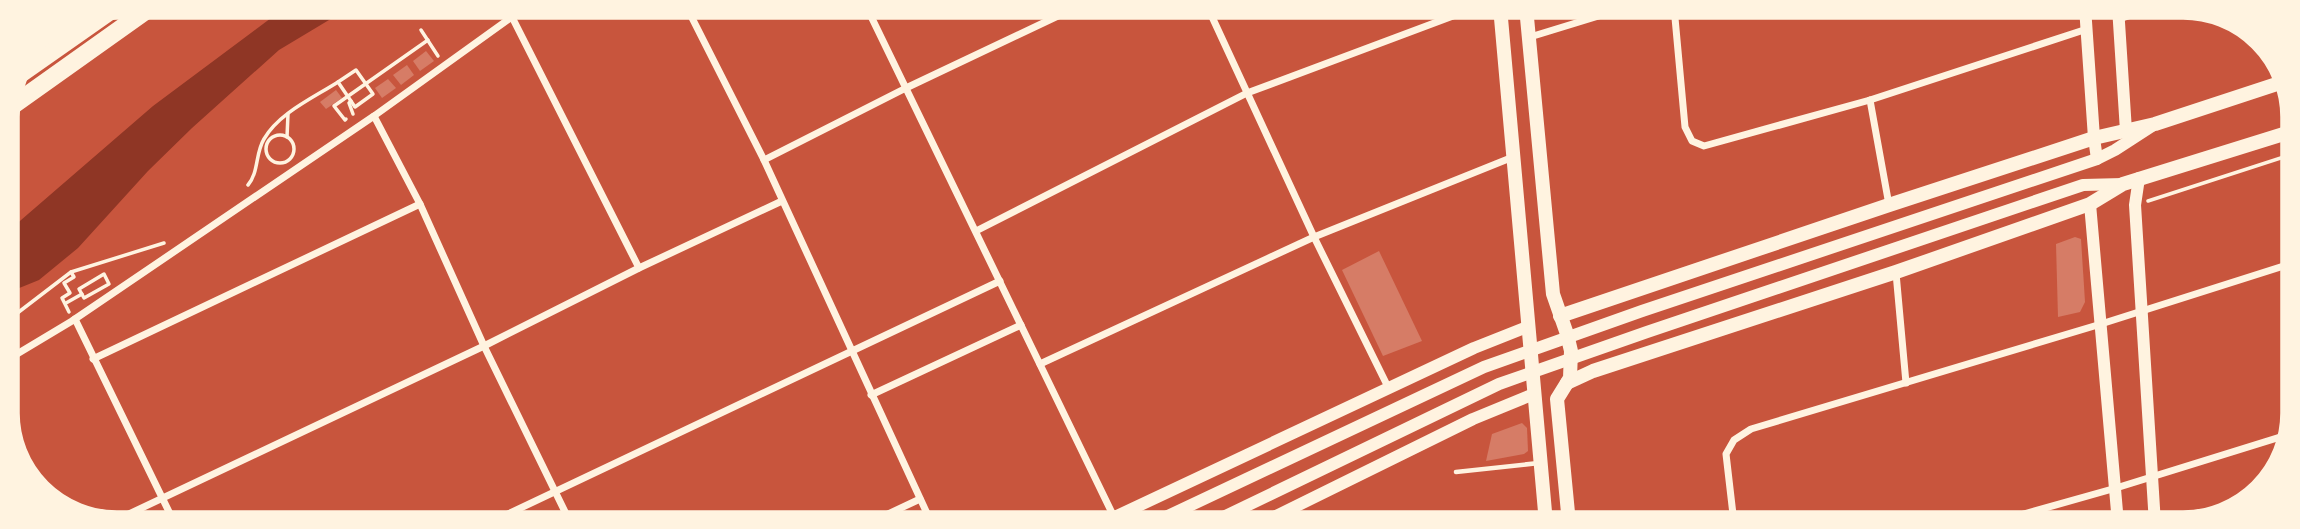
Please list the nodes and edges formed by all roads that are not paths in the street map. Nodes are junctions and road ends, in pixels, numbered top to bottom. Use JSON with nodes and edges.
{"nodes":[{"id":1,"x":136,"y":18,"type":"edge"},
{"id":2,"x":511,"y":18,"type":"edge"},
{"id":3,"x":513,"y":18,"type":"edge"},
{"id":4,"x":692,"y":18,"type":"edge"},
{"id":5,"x":872,"y":18,"type":"edge"},
{"id":6,"x":1055,"y":18,"type":"edge"},
{"id":7,"x":1213,"y":18,"type":"edge"},
{"id":8,"x":1448,"y":18,"type":"edge"},
{"id":9,"x":1501,"y":18,"type":"edge"},
{"id":10,"x":1527,"y":18,"type":"edge"},
{"id":11,"x":1592,"y":18,"type":"edge"},
{"id":12,"x":1675,"y":18,"type":"edge"},
{"id":13,"x":2086,"y":18,"type":"edge"},
{"id":14,"x":2119,"y":18,"type":"edge"},
{"id":15,"x":100,"y":19,"type":"edge"},
{"id":16,"x":2087,"y":29,"type":"junction"},
{"id":17,"x":1529,"y":37,"type":"junction"},
{"id":18,"x":31,"y":67,"type":"edge"},
{"id":19,"x":2277,"y":84,"type":"edge"},
{"id":20,"x":906,"y":88,"type":"junction"},
{"id":21,"x":1247,"y":93,"type":"junction"},
{"id":22,"x":1870,"y":100,"type":"junction"},
{"id":23,"x":19,"y":101,"type":"edge"},
{"id":24,"x":374,"y":116,"type":"junction"},
{"id":25,"x":2155,"y":124,"type":"junction"},
{"id":26,"x":2126,"y":131,"type":"junction"},
{"id":27,"x":2282,"y":134,"type":"edge"},
{"id":28,"x":2094,"y":138,"type":"junction"},
{"id":29,"x":1513,"y":157,"type":"junction"},
{"id":30,"x":2097,"y":159,"type":"junction"},
{"id":31,"x":764,"y":160,"type":"junction"},
{"id":32,"x":2139,"y":178,"type":"junction"},
{"id":33,"x":2123,"y":184,"type":"junction"},
{"id":34,"x":782,"y":201,"type":"junction"},
{"id":35,"x":420,"y":204,"type":"junction"},
{"id":36,"x":2090,"y":204,"type":"junction"},
{"id":37,"x":1889,"y":205,"type":"junction"},
{"id":38,"x":975,"y":231,"type":"junction"},
{"id":39,"x":1314,"y":237,"type":"junction"},
{"id":40,"x":2282,"y":266,"type":"edge"},
{"id":41,"x":639,"y":268,"type":"junction"},
{"id":42,"x":1896,"y":272,"type":"junction"},
{"id":43,"x":1000,"y":281,"type":"junction"},
{"id":44,"x":2143,"y":310,"type":"junction"},
{"id":45,"x":1560,"y":316,"type":"junction"},
{"id":46,"x":74,"y":320,"type":"junction"},
{"id":47,"x":2101,"y":324,"type":"junction"},
{"id":48,"x":1021,"y":325,"type":"junction"},
{"id":49,"x":1527,"y":327,"type":"junction"},
{"id":50,"x":484,"y":346,"type":"junction"},
{"id":51,"x":851,"y":352,"type":"junction"},
{"id":52,"x":18,"y":353,"type":"edge"},
{"id":53,"x":93,"y":359,"type":"junction"},
{"id":54,"x":1040,"y":364,"type":"junction"},
{"id":55,"x":1567,"y":383,"type":"junction"},
{"id":56,"x":1906,"y":383,"type":"junction"},
{"id":57,"x":1388,"y":387,"type":"junction"},
{"id":58,"x":1534,"y":394,"type":"junction"},
{"id":59,"x":872,"y":395,"type":"junction"},
{"id":60,"x":2279,"y":437,"type":"edge"},
{"id":61,"x":1540,"y":463,"type":"junction"},
{"id":62,"x":1455,"y":472,"type":"dead end"},
{"id":63,"x":2152,"y":477,"type":"junction"},
{"id":64,"x":2116,"y":488,"type":"junction"},
{"id":65,"x":555,"y":492,"type":"junction"},
{"id":66,"x":162,"y":498,"type":"junction"},
{"id":67,"x":920,"y":499,"type":"junction"},
{"id":68,"x":1177,"y":511,"type":"edge"},
{"id":69,"x":1236,"y":511,"type":"edge"},
{"id":70,"x":1285,"y":511,"type":"edge"},
{"id":71,"x":1545,"y":511,"type":"edge"},
{"id":72,"x":1568,"y":511,"type":"edge"},
{"id":73,"x":1733,"y":511,"type":"edge"},
{"id":74,"x":2034,"y":511,"type":"edge"},
{"id":75,"x":2117,"y":511,"type":"edge"},
{"id":76,"x":2154,"y":511,"type":"edge"},
{"id":77,"x":133,"y":512,"type":"edge"},
{"id":78,"x":169,"y":512,"type":"edge"},
{"id":79,"x":513,"y":512,"type":"edge"},
{"id":80,"x":565,"y":512,"type":"edge"},
{"id":81,"x":893,"y":512,"type":"edge"},
{"id":82,"x":926,"y":512,"type":"edge"},
{"id":83,"x":1104,"y":512,"type":"edge"},
{"id":84,"x":1126,"y":512,"type":"edge"}],
"edges":[{"from":1,"to":23,"type":"highway"},
{"from":2,"to":24,"type":"street"},
{"from":3,"to":41,"type":"street"},
{"from":4,"to":31,"type":"street"},
{"from":5,"to":20,"type":"street"},
{"from":6,"to":20,"type":"street"},
{"from":7,"to":21,"type":"street"},
{"from":8,"to":21,"type":"street"},
{"from":9,"to":29,"type":"main road"},
{"from":10,"to":17,"type":"main road"},
{"from":11,"to":17,"type":"street"},
{"from":12,"to":22,"type":"street"},
{"from":13,"to":16,"type":"main road"},
{"from":14,"to":26,"type":"main road"},
{"from":15,"to":18,"type":"highway"},
{"from":16,"to":22,"type":"street"},
{"from":16,"to":28,"type":"main road"},
{"from":17,"to":45,"type":"main road"},
{"from":19,"to":25,"type":"main road"},
{"from":20,"to":31,"type":"street"},
{"from":20,"to":38,"type":"street"},
{"from":21,"to":38,"type":"street"},
{"from":21,"to":39,"type":"street"},
{"from":22,"to":37,"type":"street"},
{"from":24,"to":35,"type":"street"},
{"from":24,"to":46,"type":"street"},
{"from":25,"to":26,"type":"main road"},
{"from":25,"to":30,"type":"main road"},
{"from":26,"to":28,"type":"main road"},
{"from":27,"to":32,"type":"main road"},
{"from":28,"to":30,"type":"main road"},
{"from":28,"to":37,"type":"main road"},
{"from":29,"to":39,"type":"street"},
{"from":29,"to":49,"type":"main road"},
{"from":30,"to":68,"type":"main road"},
{"from":31,"to":34,"type":"street"},
{"from":32,"to":33,"type":"main road"},
{"from":32,"to":44,"type":"main road"},
{"from":33,"to":36,"type":"main road"},
{"from":33,"to":69,"type":"main road"},
{"from":34,"to":41,"type":"street"},
{"from":34,"to":51,"type":"street"},
{"from":35,"to":50,"type":"street"},
{"from":35,"to":53,"type":"street"},
{"from":36,"to":42,"type":"main road"},
{"from":36,"to":47,"type":"main road"},
{"from":37,"to":45,"type":"main road"},
{"from":38,"to":43,"type":"street"},
{"from":39,"to":54,"type":"street"},
{"from":39,"to":57,"type":"street"},
{"from":40,"to":44,"type":"street"},
{"from":41,"to":50,"type":"street"},
{"from":42,"to":55,"type":"main road"},
{"from":42,"to":56,"type":"street"},
{"from":43,"to":48,"type":"street"},
{"from":43,"to":51,"type":"street"},
{"from":44,"to":47,"type":"street"},
{"from":44,"to":63,"type":"main road"},
{"from":45,"to":55,"type":"main road"},
{"from":46,"to":52,"type":"street"},
{"from":46,"to":53,"type":"street"},
{"from":47,"to":56,"type":"street"},
{"from":47,"to":64,"type":"main road"},
{"from":48,"to":54,"type":"street"},
{"from":48,"to":59,"type":"street"},
{"from":49,"to":57,"type":"main road"},
{"from":49,"to":58,"type":"main road"},
{"from":50,"to":65,"type":"street"},
{"from":50,"to":66,"type":"street"},
{"from":51,"to":59,"type":"street"},
{"from":51,"to":65,"type":"street"},
{"from":53,"to":66,"type":"street"},
{"from":54,"to":83,"type":"street"},
{"from":55,"to":72,"type":"main road"},
{"from":56,"to":73,"type":"street"},
{"from":57,"to":84,"type":"main road"},
{"from":58,"to":61,"type":"main road"},
{"from":58,"to":70,"type":"main road"},
{"from":59,"to":67,"type":"street"},
{"from":60,"to":63,"type":"street"},
{"from":61,"to":62,"type":"lane"},
{"from":61,"to":71,"type":"main road"},
{"from":63,"to":64,"type":"street"},
{"from":63,"to":76,"type":"main road"},
{"from":64,"to":74,"type":"street"},
{"from":64,"to":75,"type":"main road"},
{"from":65,"to":79,"type":"street"},
{"from":65,"to":80,"type":"street"},
{"from":66,"to":77,"type":"street"},
{"from":66,"to":78,"type":"street"},
{"from":67,"to":81,"type":"street"},
{"from":67,"to":82,"type":"street"}]}
